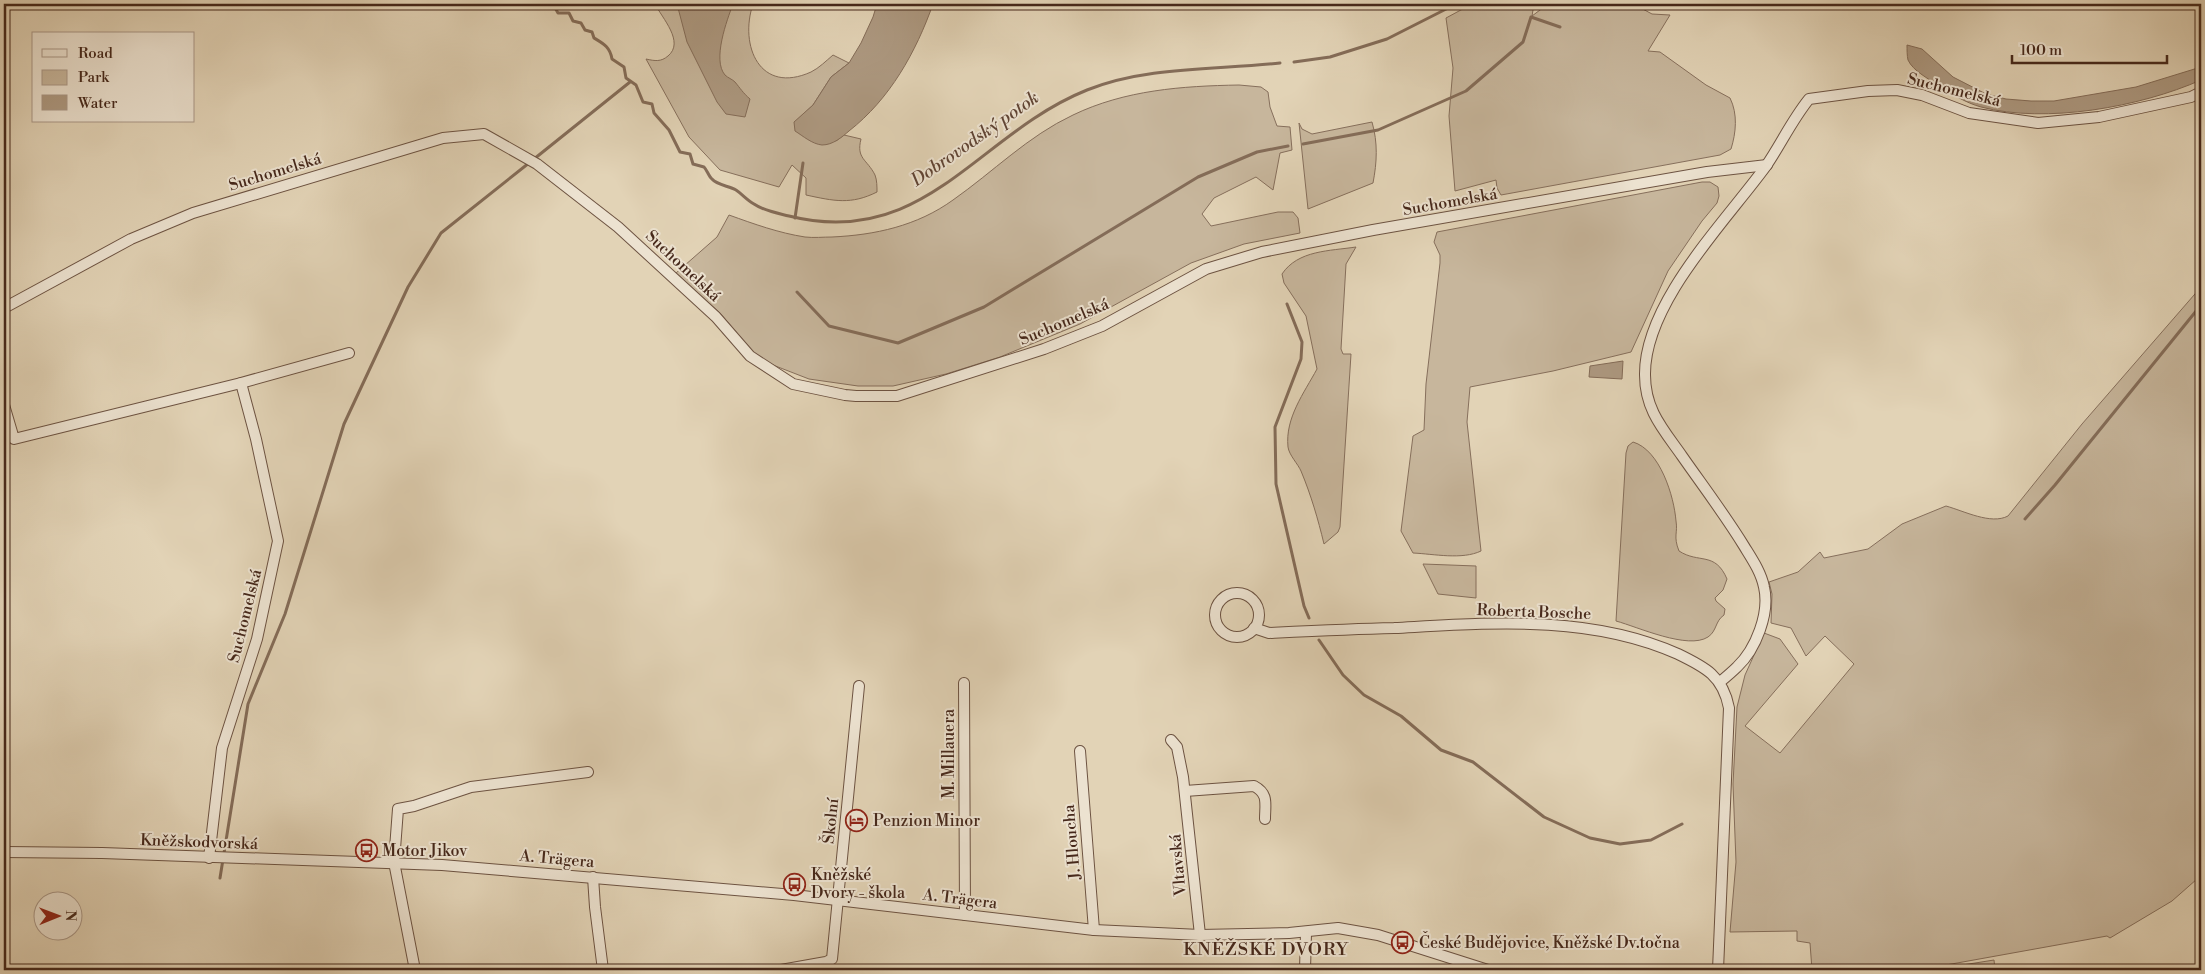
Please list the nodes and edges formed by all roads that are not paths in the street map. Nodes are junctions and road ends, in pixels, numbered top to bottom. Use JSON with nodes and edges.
{"nodes":[{"id":1,"x":2201,"y":92,"type":"edge"},
{"id":2,"x":1767,"y":165,"type":"junction"},
{"id":3,"x":4,"y":308,"type":"edge"},
{"id":4,"x":349,"y":353,"type":"dead end"},
{"id":5,"x":241,"y":383,"type":"junction"},
{"id":6,"x":4,"y":405,"type":"edge"},
{"id":7,"x":1254,"y":628,"type":"junction"},
{"id":8,"x":1720,"y":682,"type":"junction"},
{"id":9,"x":964,"y":683,"type":"dead end"},
{"id":10,"x":859,"y":686,"type":"dead end"},
{"id":11,"x":1171,"y":740,"type":"dead end"},
{"id":12,"x":1080,"y":751,"type":"dead end"},
{"id":13,"x":588,"y":772,"type":"dead end"},
{"id":14,"x":1185,"y":791,"type":"junction"},
{"id":15,"x":1265,"y":819,"type":"dead end"},
{"id":16,"x":4,"y":852,"type":"edge"},
{"id":17,"x":209,"y":858,"type":"junction"},
{"id":18,"x":394,"y":862,"type":"junction"},
{"id":19,"x":593,"y":877,"type":"junction"},
{"id":20,"x":838,"y":899,"type":"junction"},
{"id":21,"x":965,"y":915,"type":"junction"},
{"id":22,"x":1094,"y":930,"type":"junction"},
{"id":23,"x":1306,"y":932,"type":"junction"},
{"id":24,"x":1200,"y":935,"type":"junction"},
{"id":25,"x":415,"y":970,"type":"edge"},
{"id":26,"x":604,"y":970,"type":"edge"},
{"id":27,"x":781,"y":970,"type":"edge"},
{"id":28,"x":1305,"y":970,"type":"edge"},
{"id":29,"x":1488,"y":970,"type":"edge"},
{"id":30,"x":1718,"y":970,"type":"edge"}],
"edges":[{"from":1,"to":2,"type":"street","name":"Suchomelská"},
{"from":2,"to":3,"type":"street","name":"Suchomelská"},
{"from":2,"to":8,"type":"street"},
{"from":4,"to":5,"type":"street"},
{"from":5,"to":6,"type":"street"},
{"from":5,"to":17,"type":"street","name":"Suchomelská"},
{"from":7,"to":7,"type":"street"},
{"from":7,"to":8,"type":"street","name":"Roberta Bosche"},
{"from":8,"to":30,"type":"street","name":"Roberta Bosche"},
{"from":9,"to":21,"type":"street","name":"M. Millauera"},
{"from":10,"to":20,"type":"street","name":"Školní"},
{"from":11,"to":14,"type":"street","name":"Vltavská"},
{"from":12,"to":22,"type":"street","name":"J. Hloucha"},
{"from":13,"to":18,"type":"street"},
{"from":14,"to":15,"type":"street"},
{"from":14,"to":24,"type":"street","name":"Vltavská"},
{"from":16,"to":17,"type":"street","name":"Kněžskodvorská"},
{"from":17,"to":18,"type":"street","name":"Kněžskodvorská"},
{"from":18,"to":19,"type":"street","name":"A. Trägera"},
{"from":18,"to":25,"type":"street"},
{"from":19,"to":20,"type":"street","name":"A. Trägera"},
{"from":19,"to":26,"type":"street"},
{"from":20,"to":21,"type":"street","name":"A. Trägera"},
{"from":20,"to":27,"type":"street","name":"Školní"},
{"from":21,"to":22,"type":"street","name":"A. Trägera"},
{"from":22,"to":24,"type":"street","name":"A. Trägera"},
{"from":23,"to":24,"type":"street","name":"A. Trägera"},
{"from":23,"to":28,"type":"street"},
{"from":23,"to":29,"type":"street","name":"A. Trägera"}]}
